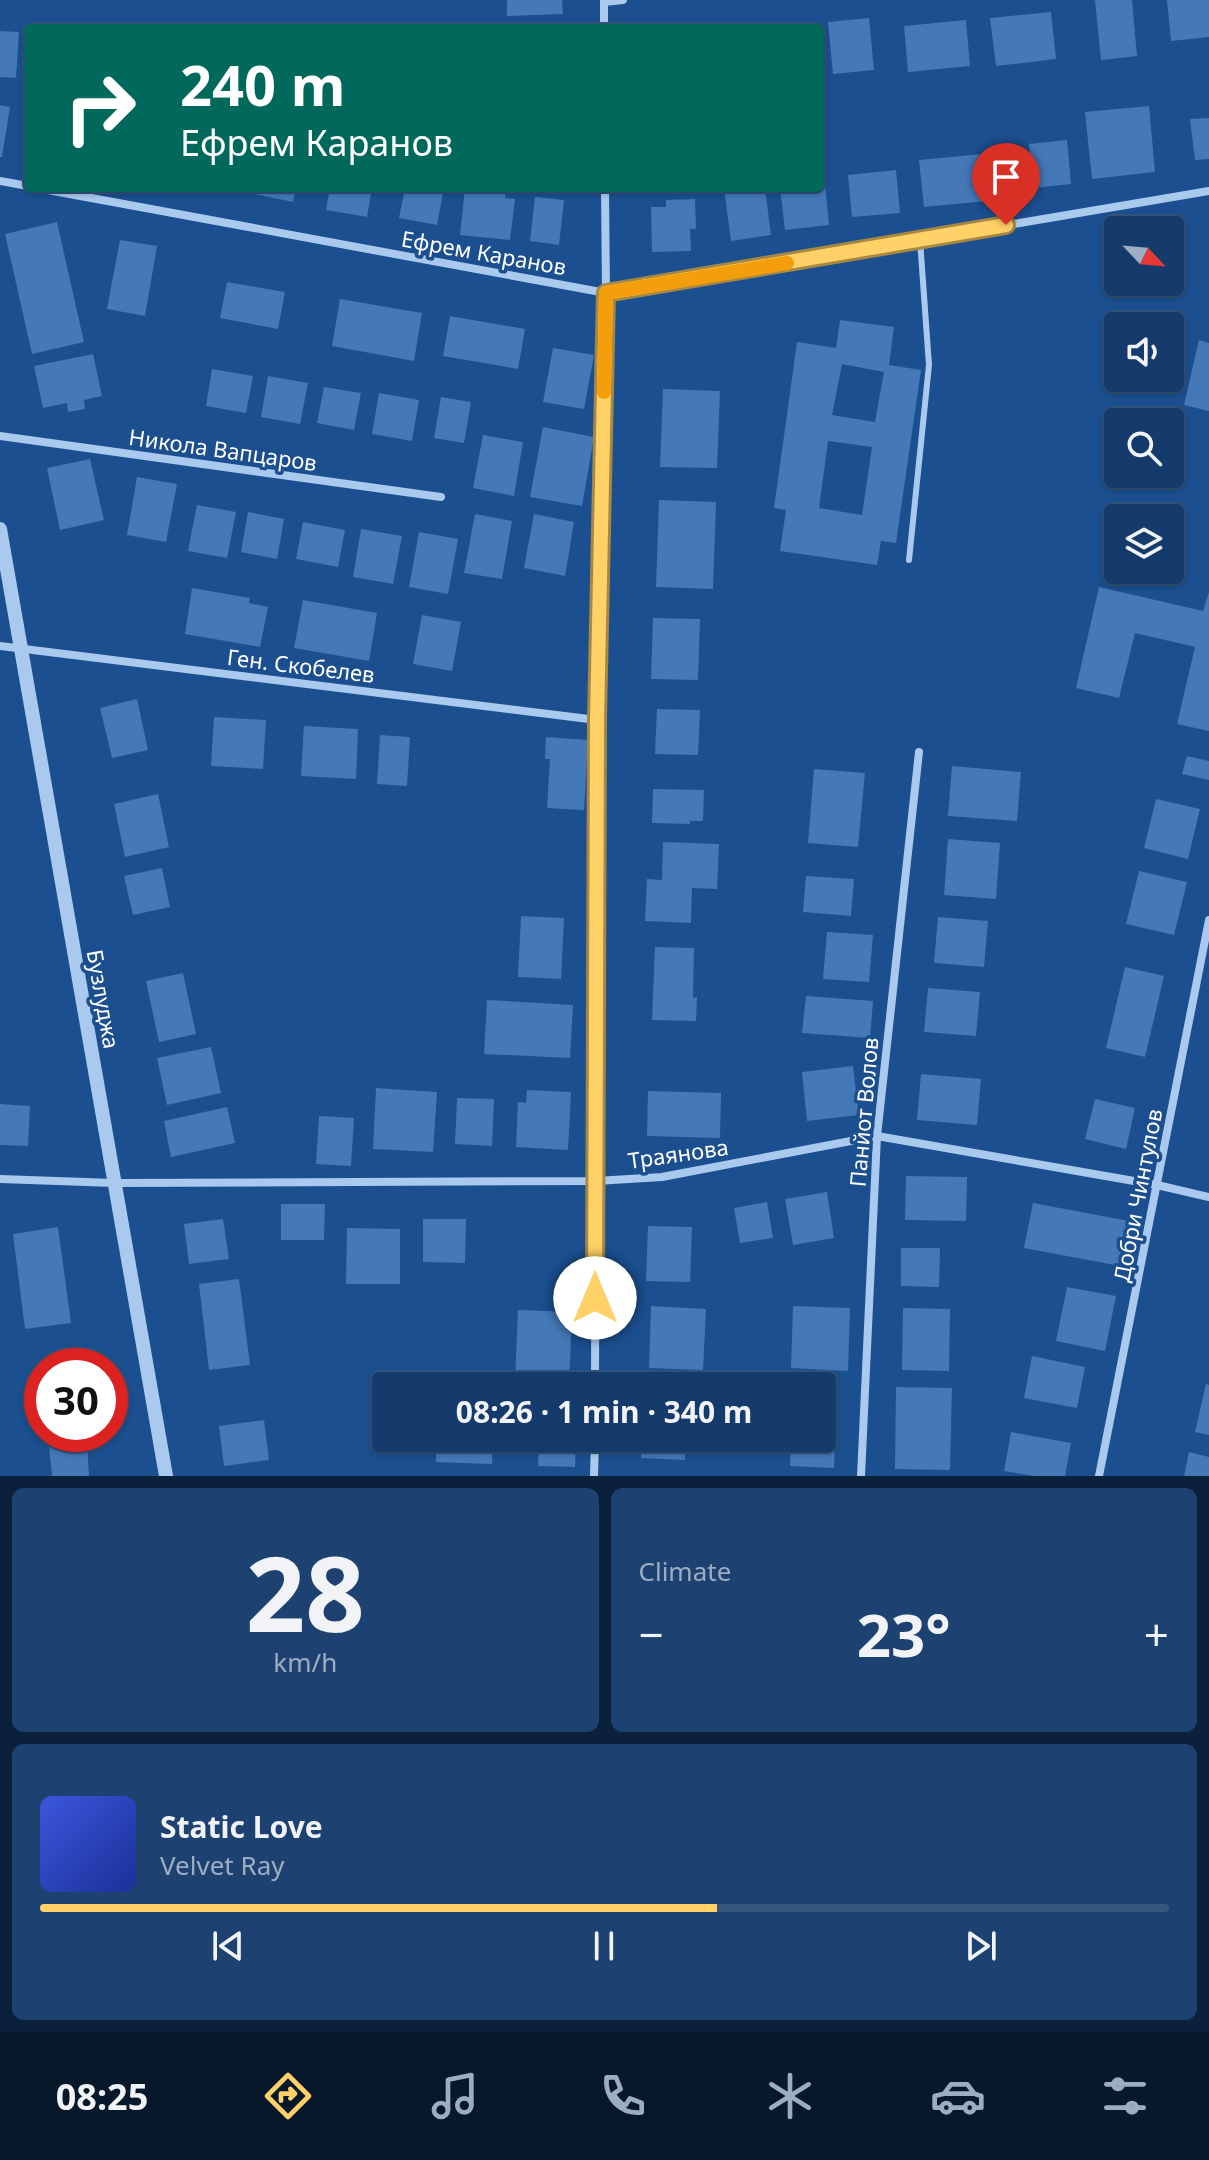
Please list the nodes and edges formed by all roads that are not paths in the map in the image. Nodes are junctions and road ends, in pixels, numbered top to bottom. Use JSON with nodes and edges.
{"nodes":[{"id":1,"x":623,"y":0,"type":"edge"},
{"id":2,"x":604,"y":1,"type":"edge"},
{"id":3,"x":604,"y":24,"type":"edge"},
{"id":4,"x":0,"y":181,"type":"edge"},
{"id":5,"x":24,"y":185,"type":"edge"},
{"id":6,"x":1209,"y":191,"type":"edge"},
{"id":7,"x":59,"y":192,"type":"edge"},
{"id":8,"x":605,"y":192,"type":"edge"},
{"id":9,"x":920,"y":240,"type":"junction"},
{"id":10,"x":606,"y":293,"type":"junction"},
{"id":11,"x":0,"y":436,"type":"edge"},
{"id":12,"x":441,"y":497,"type":"dead end"},
{"id":13,"x":0,"y":529,"type":"edge"},
{"id":14,"x":909,"y":560,"type":"dead end"},
{"id":15,"x":0,"y":646,"type":"edge"},
{"id":16,"x":20,"y":648,"type":"junction"},
{"id":17,"x":597,"y":720,"type":"junction"},
{"id":18,"x":919,"y":752,"type":"dead end"},
{"id":19,"x":1209,"y":920,"type":"edge"},
{"id":20,"x":877,"y":1136,"type":"junction"},
{"id":21,"x":0,"y":1179,"type":"edge"},
{"id":22,"x":596,"y":1181,"type":"junction"},
{"id":23,"x":114,"y":1183,"type":"junction"},
{"id":24,"x":1157,"y":1185,"type":"junction"},
{"id":25,"x":1209,"y":1197,"type":"edge"},
{"id":26,"x":595,"y":1372,"type":"edge"},
{"id":27,"x":595,"y":1452,"type":"edge"},
{"id":28,"x":166,"y":1476,"type":"edge"},
{"id":29,"x":594,"y":1476,"type":"edge"},
{"id":30,"x":861,"y":1476,"type":"edge"},
{"id":31,"x":1099,"y":1476,"type":"edge"}],
"edges":[{"from":1,"to":2,"type":"street"},
{"from":2,"to":3,"type":"street"},
{"from":4,"to":5,"type":"street"},
{"from":6,"to":9,"type":"street","name":"Ефрем Каранов"},
{"from":7,"to":10,"type":"street","name":"Ефрем Каранов"},
{"from":8,"to":10,"type":"street"},
{"from":9,"to":10,"type":"street","name":"Ефрем Каранов"},
{"from":9,"to":14,"type":"lane"},
{"from":10,"to":17,"type":"street"},
{"from":11,"to":12,"type":"street","name":"Никола Вапцаров"},
{"from":13,"to":16,"type":"street","name":"Бузлуджа"},
{"from":15,"to":16,"type":"street","name":"Ген. Скобелев"},
{"from":16,"to":17,"type":"street","name":"Ген. Скобелев"},
{"from":16,"to":23,"type":"street","name":"Бузлуджа"},
{"from":17,"to":22,"type":"street"},
{"from":18,"to":20,"type":"street","name":"Панйот Волов"},
{"from":19,"to":24,"type":"street","name":"Добри Чинтулов"},
{"from":20,"to":22,"type":"street","name":"Траянова"},
{"from":20,"to":24,"type":"street","name":"Траянова"},
{"from":20,"to":30,"type":"street","name":"Панйот Волов"},
{"from":21,"to":23,"type":"street","name":"Траянова"},
{"from":22,"to":23,"type":"street","name":"Траянова"},
{"from":22,"to":26,"type":"street"},
{"from":23,"to":28,"type":"street","name":"Бузлуджа"},
{"from":24,"to":25,"type":"street","name":"Траянова"},
{"from":24,"to":31,"type":"street","name":"Добри Чинтулов"},
{"from":27,"to":29,"type":"street"}]}
